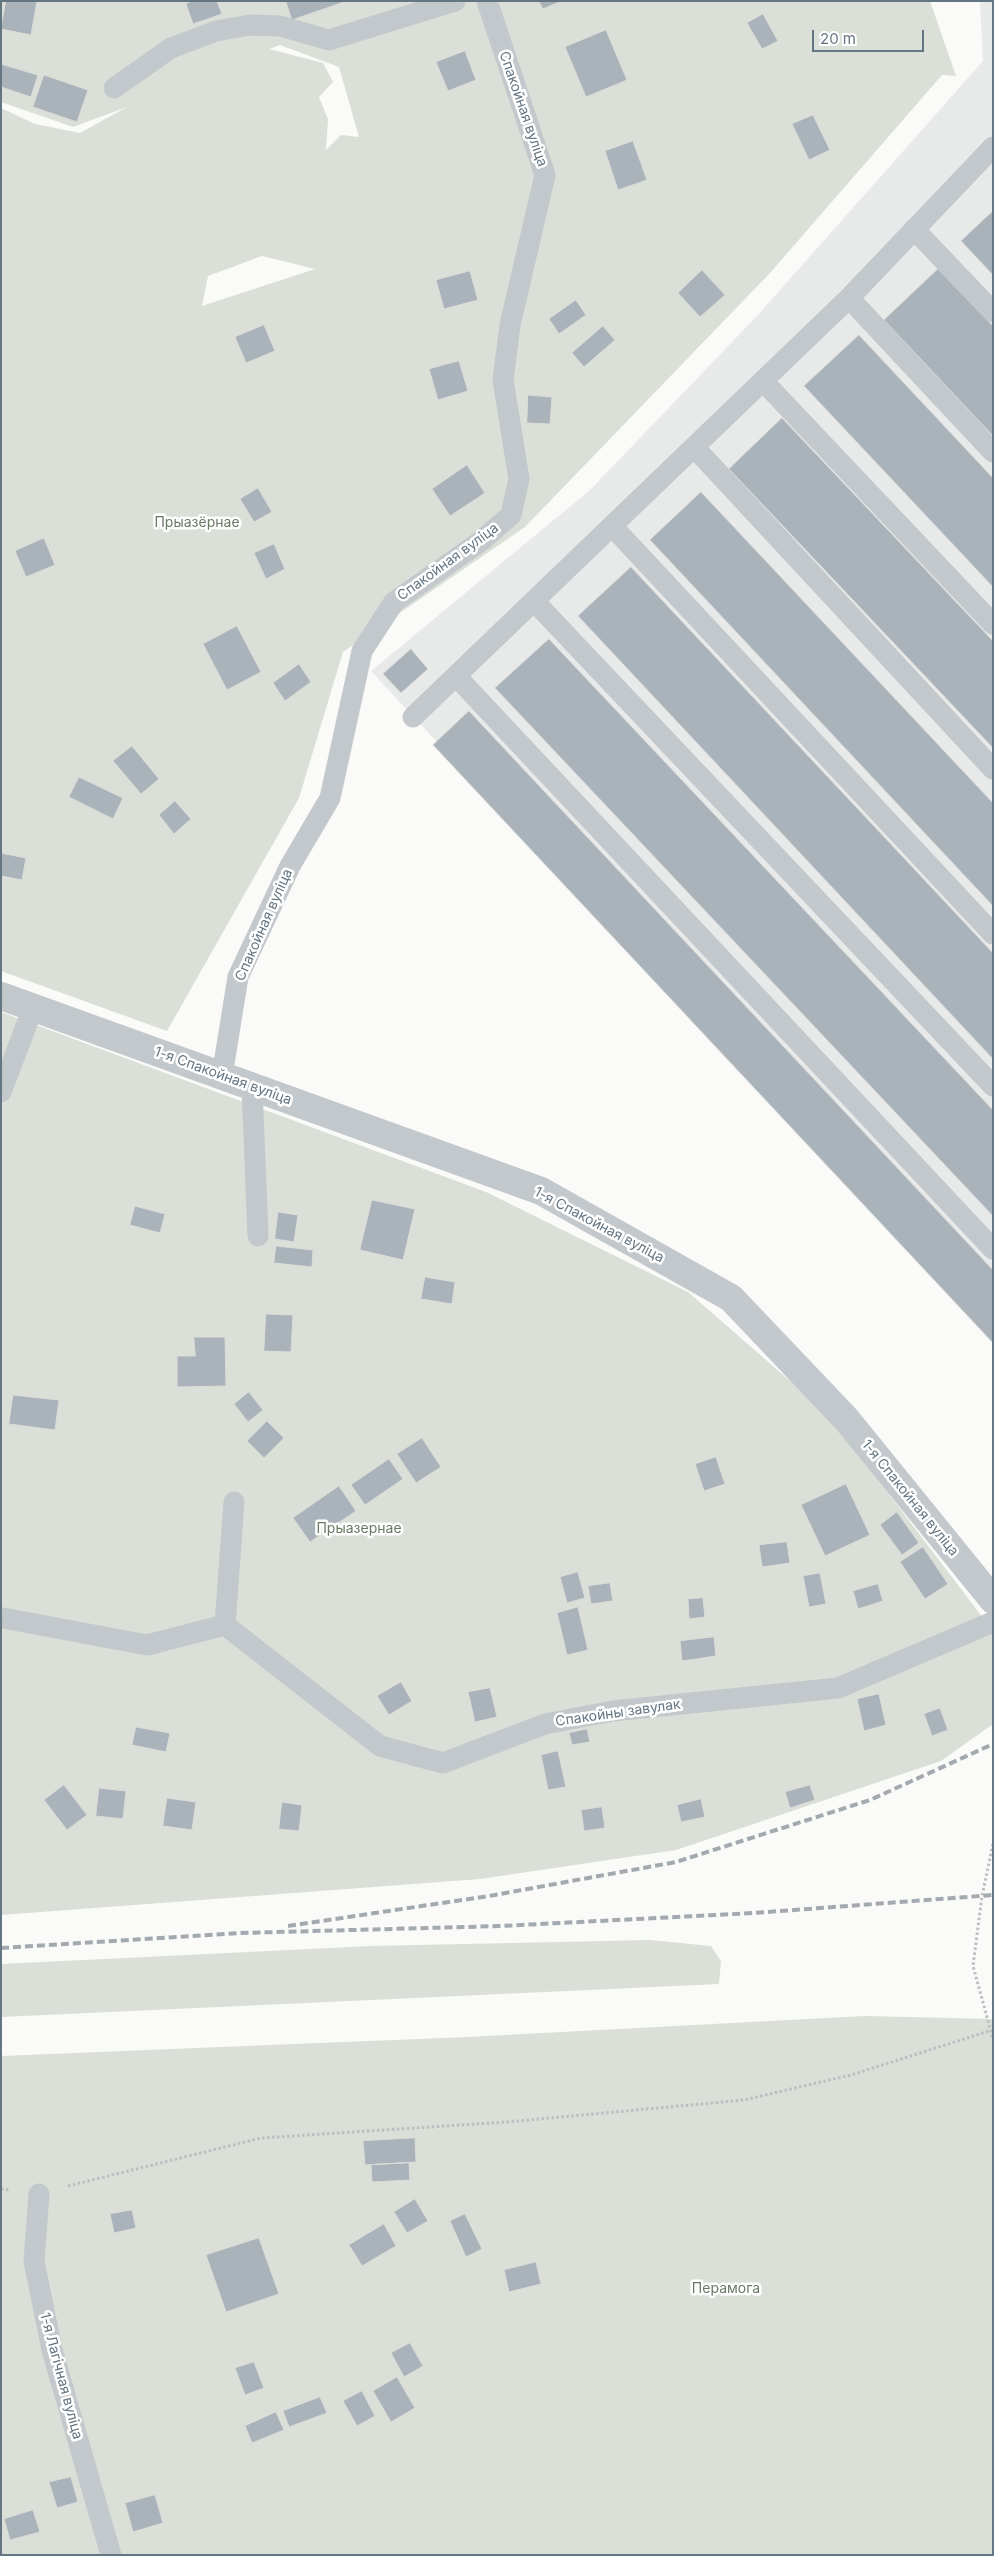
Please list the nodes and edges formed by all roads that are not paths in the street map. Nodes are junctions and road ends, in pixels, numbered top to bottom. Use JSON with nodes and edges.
{"nodes":[{"id":1,"x":455,"y":1,"type":"edge"},
{"id":2,"x":487,"y":1,"type":"edge"},
{"id":3,"x":114,"y":88,"type":"dead end"},
{"id":4,"x":993,"y":148,"type":"edge"},
{"id":5,"x":914,"y":229,"type":"junction"},
{"id":6,"x":849,"y":298,"type":"junction"},
{"id":7,"x":993,"y":312,"type":"edge"},
{"id":8,"x":763,"y":381,"type":"junction"},
{"id":9,"x":694,"y":447,"type":"junction"},
{"id":10,"x":993,"y":452,"type":"edge"},
{"id":11,"x":612,"y":526,"type":"junction"},
{"id":12,"x":534,"y":601,"type":"junction"},
{"id":13,"x":993,"y":624,"type":"edge"},
{"id":14,"x":456,"y":676,"type":"junction"},
{"id":15,"x":413,"y":717,"type":"dead end"},
{"id":16,"x":993,"y":769,"type":"edge"},
{"id":17,"x":993,"y":934,"type":"edge"},
{"id":18,"x":1,"y":996,"type":"edge"},
{"id":19,"x":33,"y":1008,"type":"junction"},
{"id":20,"x":222,"y":1076,"type":"junction"},
{"id":21,"x":993,"y":1086,"type":"edge"},
{"id":22,"x":252,"y":1087,"type":"junction"},
{"id":23,"x":1,"y":1092,"type":"edge"},
{"id":24,"x":258,"y":1236,"type":"dead end"},
{"id":25,"x":993,"y":1249,"type":"edge"},
{"id":26,"x":234,"y":1502,"type":"dead end"},
{"id":27,"x":993,"y":1600,"type":"edge"},
{"id":28,"x":3,"y":1618,"type":"dead end"},
{"id":29,"x":993,"y":1622,"type":"edge"},
{"id":30,"x":225,"y":1625,"type":"junction"},
{"id":31,"x":39,"y":2194,"type":"road end"},
{"id":32,"x":111,"y":2555,"type":"edge"}],
"edges":[{"from":1,"to":3,"type":"lane"},
{"from":2,"to":20,"type":"lane","name":"Спакойная вуліца"},
{"from":4,"to":5,"type":"lane"},
{"from":5,"to":6,"type":"lane"},
{"from":5,"to":7,"type":"lane"},
{"from":6,"to":8,"type":"lane"},
{"from":6,"to":10,"type":"lane"},
{"from":8,"to":9,"type":"lane"},
{"from":8,"to":13,"type":"lane"},
{"from":9,"to":11,"type":"lane"},
{"from":9,"to":16,"type":"lane"},
{"from":11,"to":12,"type":"lane"},
{"from":11,"to":17,"type":"lane"},
{"from":12,"to":14,"type":"lane"},
{"from":12,"to":21,"type":"lane"},
{"from":14,"to":15,"type":"lane"},
{"from":14,"to":25,"type":"lane"},
{"from":18,"to":19,"type":"street","name":"1-я Спакойная вуліца"},
{"from":19,"to":20,"type":"street","name":"1-я Спакойная вуліца"},
{"from":19,"to":23,"type":"lane"},
{"from":20,"to":22,"type":"street","name":"1-я Спакойная вуліца"},
{"from":22,"to":24,"type":"lane"},
{"from":22,"to":27,"type":"street","name":"1-я Спакойная вуліца"},
{"from":26,"to":30,"type":"lane"},
{"from":28,"to":30,"type":"lane"},
{"from":29,"to":30,"type":"lane","name":"Спакойны завулак"},
{"from":31,"to":32,"type":"lane","name":"1-я Лагічная вуліца"}]}
